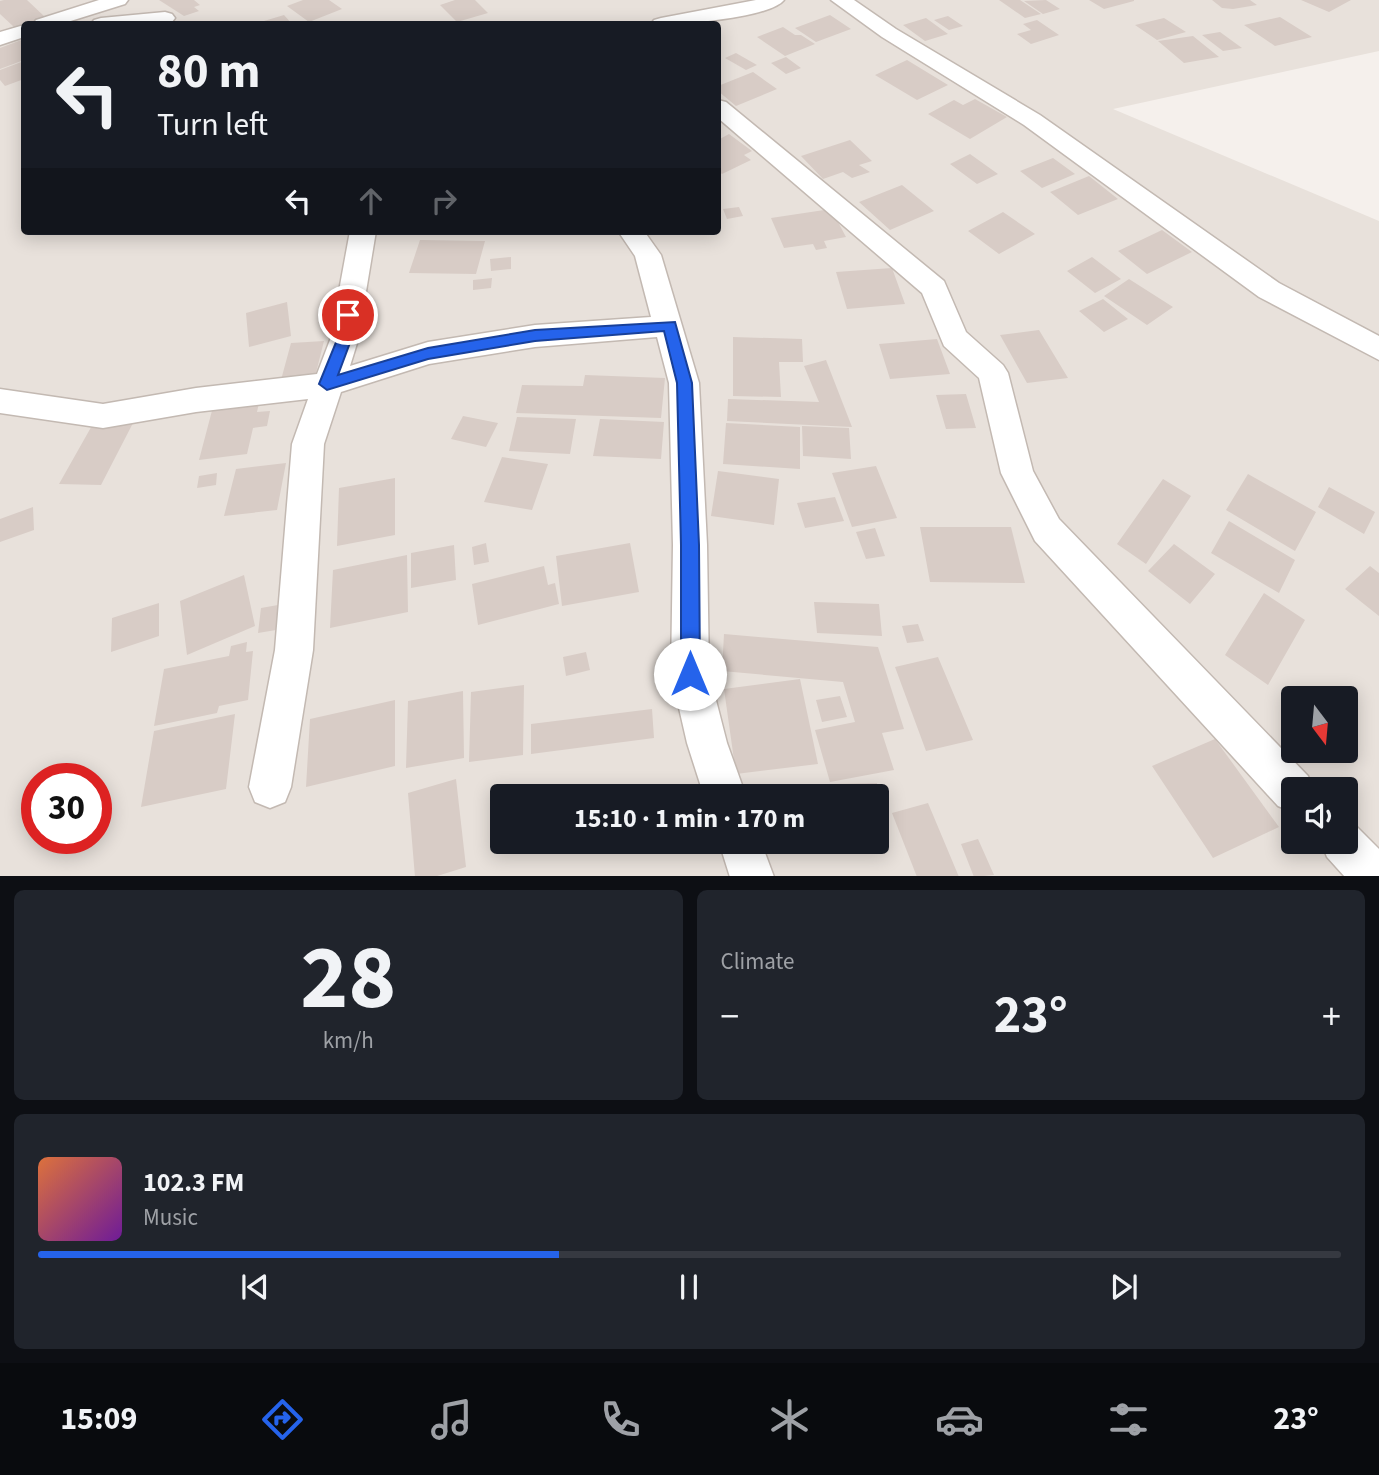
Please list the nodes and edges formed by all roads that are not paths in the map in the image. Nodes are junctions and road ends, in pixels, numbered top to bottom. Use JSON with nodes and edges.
{"nodes":[{"id":1,"x":118,"y":0,"type":"edge"},
{"id":2,"x":146,"y":0,"type":"edge"},
{"id":3,"x":774,"y":0,"type":"edge"},
{"id":4,"x":841,"y":0,"type":"edge"},
{"id":5,"x":57,"y":21,"type":"edge"},
{"id":6,"x":156,"y":21,"type":"edge"},
{"id":7,"x":677,"y":21,"type":"edge"},
{"id":8,"x":21,"y":32,"type":"edge"},
{"id":9,"x":0,"y":39,"type":"edge"},
{"id":10,"x":721,"y":110,"type":"edge"},
{"id":11,"x":362,"y":235,"type":"edge"},
{"id":12,"x":634,"y":235,"type":"edge"},
{"id":13,"x":670,"y":326,"type":"junction"},
{"id":14,"x":1379,"y":349,"type":"edge"},
{"id":15,"x":327,"y":384,"type":"junction"},
{"id":16,"x":0,"y":401,"type":"edge"},
{"id":17,"x":1281,"y":778,"type":"edge"},
{"id":18,"x":721,"y":784,"type":"edge"},
{"id":19,"x":270,"y":787,"type":"dead end"},
{"id":20,"x":744,"y":854,"type":"edge"},
{"id":21,"x":1353,"y":854,"type":"edge"},
{"id":22,"x":752,"y":876,"type":"edge"},
{"id":23,"x":1374,"y":876,"type":"edge"}],
"edges":[{"from":1,"to":5,"type":"street"},
{"from":2,"to":6,"type":"street"},
{"from":3,"to":7,"type":"street"},
{"from":4,"to":14,"type":"street"},
{"from":8,"to":9,"type":"street"},
{"from":10,"to":17,"type":"street"},
{"from":11,"to":15,"type":"street"},
{"from":12,"to":13,"type":"street"},
{"from":13,"to":15,"type":"street"},
{"from":13,"to":18,"type":"street"},
{"from":15,"to":16,"type":"street"},
{"from":15,"to":19,"type":"street"},
{"from":20,"to":22,"type":"street"},
{"from":21,"to":23,"type":"street"}]}
